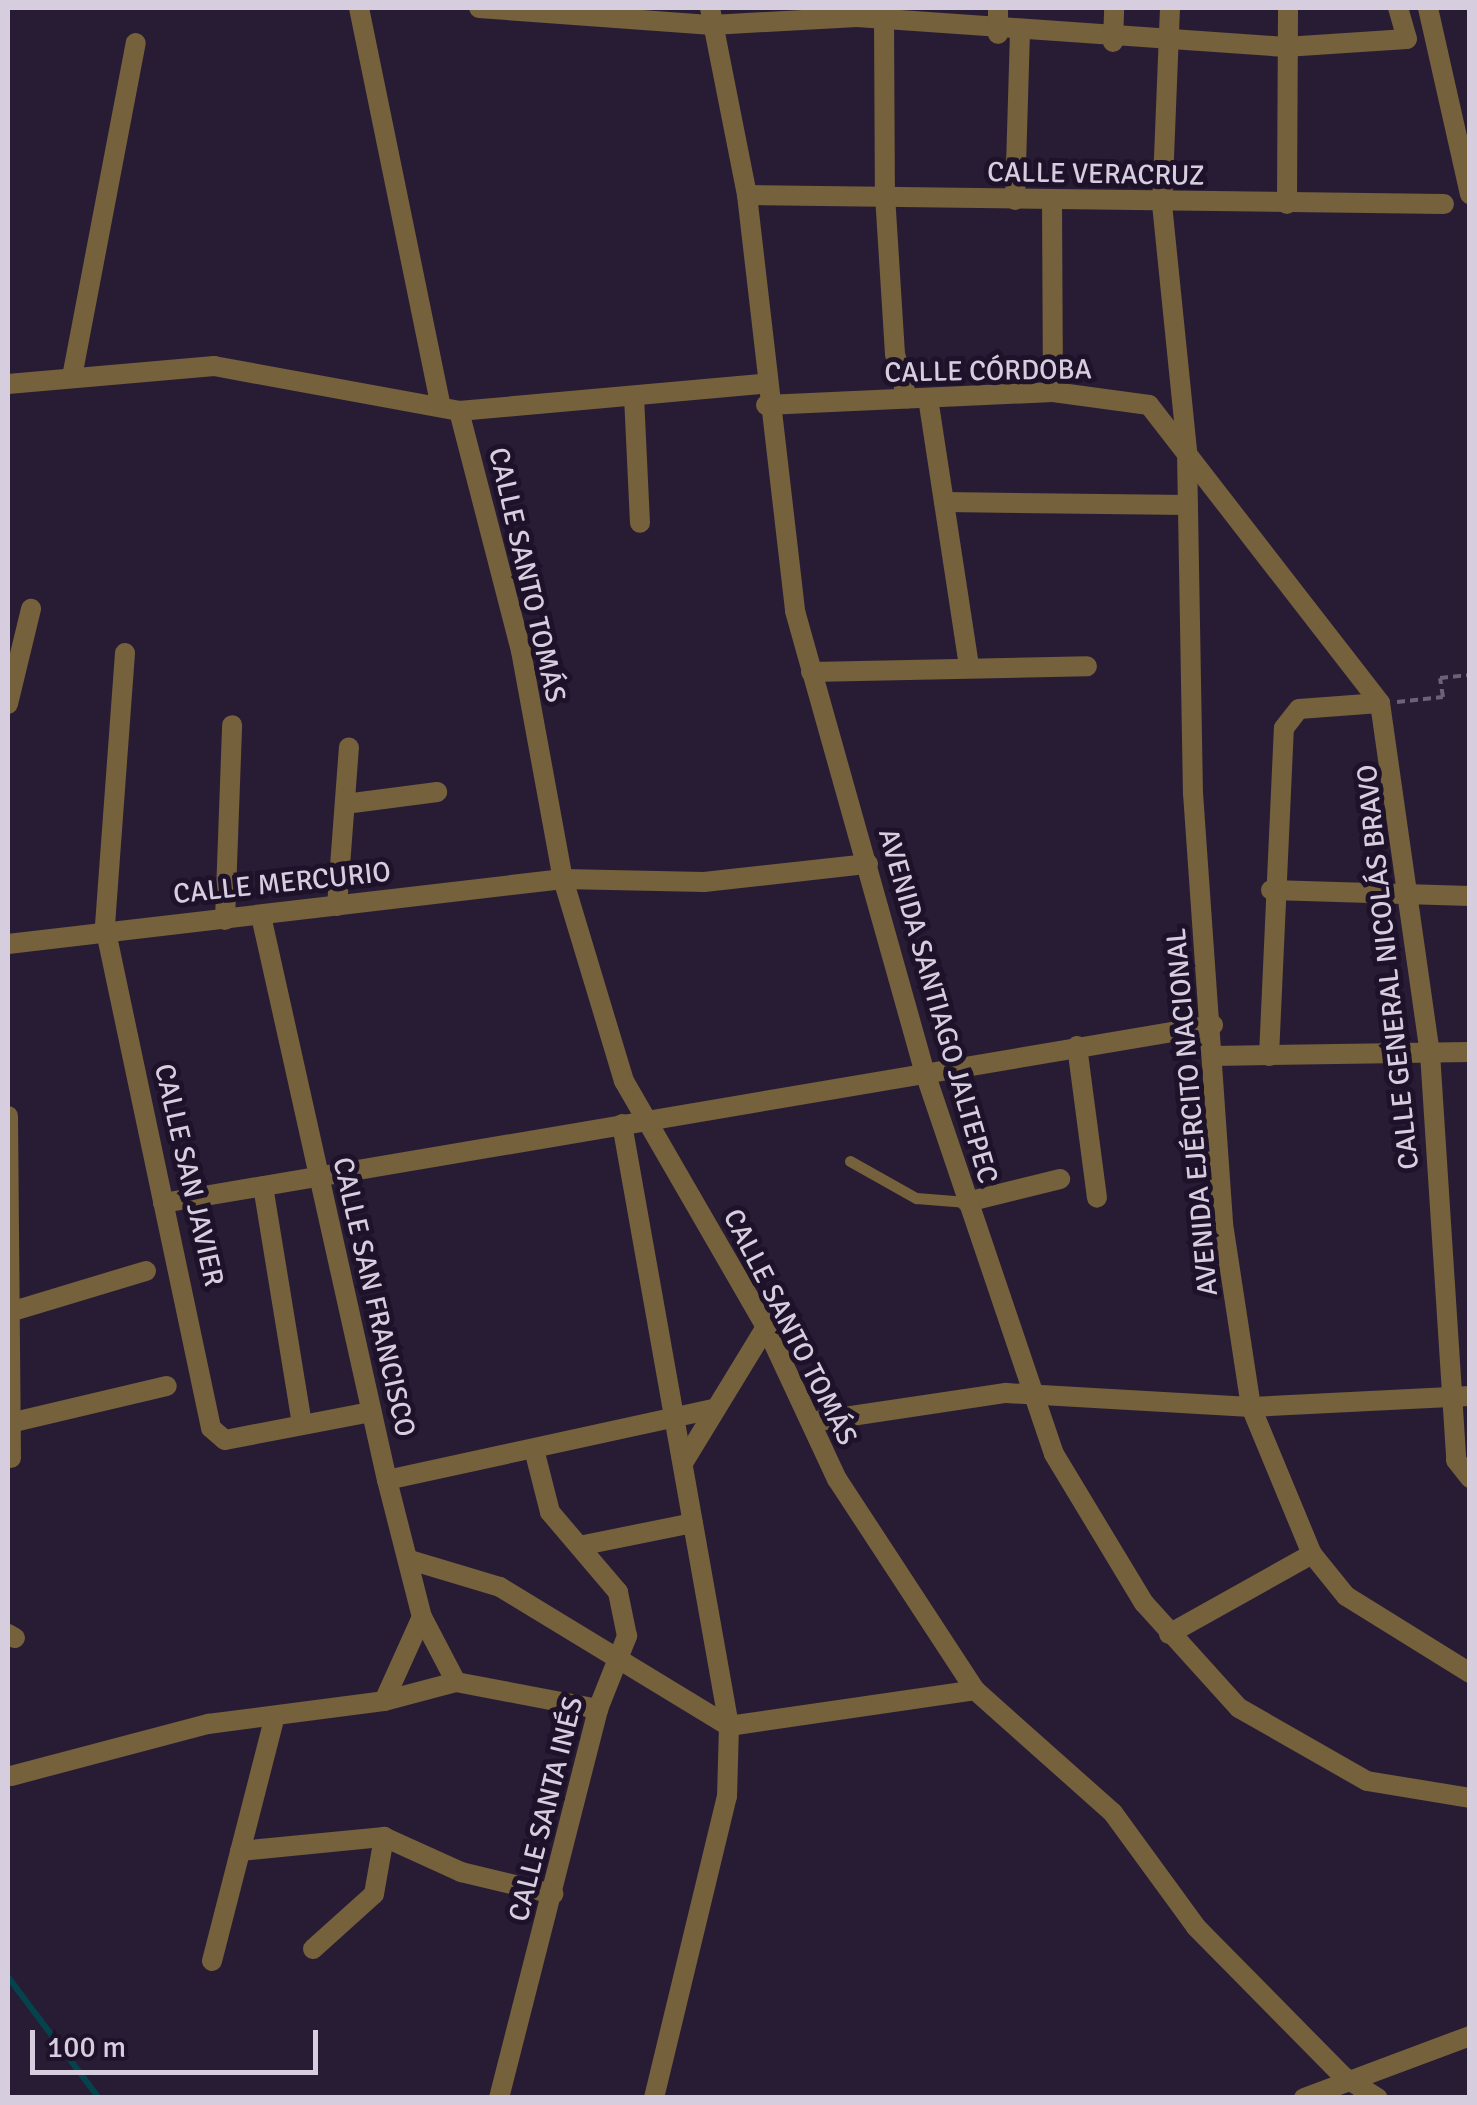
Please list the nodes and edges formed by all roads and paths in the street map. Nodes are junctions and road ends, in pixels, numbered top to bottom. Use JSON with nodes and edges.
{"nodes":[{"id":1,"x":359,"y":8,"type":"edge"},
{"id":2,"x":479,"y":8,"type":"edge"},
{"id":3,"x":998,"y":8,"type":"edge"},
{"id":4,"x":1114,"y":8,"type":"edge"},
{"id":5,"x":1170,"y":8,"type":"edge"},
{"id":6,"x":1288,"y":8,"type":"edge"},
{"id":7,"x":1398,"y":8,"type":"edge"},
{"id":8,"x":1428,"y":8,"type":"edge"},
{"id":9,"x":856,"y":12,"type":"edge"},
{"id":10,"x":711,"y":16,"type":"edge"},
{"id":11,"x":884,"y":19,"type":"junction"},
{"id":12,"x":998,"y":34,"type":"junction"},
{"id":13,"x":1020,"y":35,"type":"junction"},
{"id":14,"x":136,"y":42,"type":"dead end"},
{"id":15,"x":1113,"y":42,"type":"junction"},
{"id":16,"x":1168,"y":43,"type":"junction"},
{"id":17,"x":1285,"y":47,"type":"junction"},
{"id":18,"x":747,"y":194,"type":"junction"},
{"id":19,"x":1470,"y":194,"type":"edge"},
{"id":20,"x":885,"y":195,"type":"junction"},
{"id":21,"x":1015,"y":200,"type":"junction"},
{"id":22,"x":1052,"y":202,"type":"junction"},
{"id":23,"x":1162,"y":204,"type":"junction"},
{"id":24,"x":1287,"y":204,"type":"junction"},
{"id":25,"x":1444,"y":204,"type":"dead end"},
{"id":26,"x":72,"y":377,"type":"junction"},
{"id":27,"x":8,"y":384,"type":"edge"},
{"id":28,"x":1053,"y":392,"type":"junction"},
{"id":29,"x":765,"y":395,"type":"junction"},
{"id":30,"x":634,"y":396,"type":"junction"},
{"id":31,"x":918,"y":398,"type":"junction"},
{"id":32,"x":450,"y":409,"type":"junction"},
{"id":33,"x":1186,"y":452,"type":"junction"},
{"id":34,"x":944,"y":502,"type":"junction"},
{"id":35,"x":1188,"y":505,"type":"junction"},
{"id":36,"x":640,"y":523,"type":"dead end"},
{"id":37,"x":32,"y":610,"type":"dead end"},
{"id":38,"x":126,"y":654,"type":"dead end"},
{"id":39,"x":970,"y":666,"type":"junction"},
{"id":40,"x":1087,"y":666,"type":"dead end"},
{"id":41,"x":812,"y":672,"type":"junction"},
{"id":42,"x":1470,"y":675,"type":"edge"},
{"id":43,"x":8,"y":704,"type":"edge"},
{"id":44,"x":1380,"y":704,"type":"junction"},
{"id":45,"x":232,"y":725,"type":"dead end"},
{"id":46,"x":349,"y":746,"type":"dead end"},
{"id":47,"x":438,"y":792,"type":"dead end"},
{"id":48,"x":345,"y":804,"type":"junction"},
{"id":49,"x":868,"y":864,"type":"junction"},
{"id":50,"x":562,"y":879,"type":"junction"},
{"id":51,"x":1270,"y":890,"type":"junction"},
{"id":52,"x":1412,"y":896,"type":"junction"},
{"id":53,"x":1470,"y":896,"type":"edge"},
{"id":54,"x":337,"y":906,"type":"junction"},
{"id":55,"x":261,"y":916,"type":"junction"},
{"id":56,"x":225,"y":920,"type":"junction"},
{"id":57,"x":105,"y":927,"type":"junction"},
{"id":58,"x":8,"y":944,"type":"edge"},
{"id":59,"x":1213,"y":1024,"type":"junction"},
{"id":60,"x":1077,"y":1046,"type":"junction"},
{"id":61,"x":1470,"y":1052,"type":"edge"},
{"id":62,"x":1430,"y":1053,"type":"junction"},
{"id":63,"x":1214,"y":1056,"type":"junction"},
{"id":64,"x":1269,"y":1056,"type":"junction"},
{"id":65,"x":924,"y":1070,"type":"junction"},
{"id":66,"x":8,"y":1116,"type":"edge"},
{"id":67,"x":648,"y":1119,"type":"junction"},
{"id":68,"x":622,"y":1124,"type":"junction"},
{"id":69,"x":850,"y":1162,"type":"dead end"},
{"id":70,"x":318,"y":1177,"type":"junction"},
{"id":71,"x":1060,"y":1179,"type":"dead end"},
{"id":72,"x":263,"y":1186,"type":"junction"},
{"id":73,"x":1096,"y":1198,"type":"dead end"},
{"id":74,"x":967,"y":1202,"type":"junction"},
{"id":75,"x":164,"y":1203,"type":"junction"},
{"id":76,"x":146,"y":1270,"type":"dead end"},
{"id":77,"x":10,"y":1312,"type":"edge"},
{"id":78,"x":766,"y":1327,"type":"junction"},
{"id":79,"x":167,"y":1386,"type":"dead end"},
{"id":80,"x":1030,"y":1394,"type":"junction"},
{"id":81,"x":1461,"y":1396,"type":"edge"},
{"id":82,"x":1251,"y":1407,"type":"junction"},
{"id":83,"x":716,"y":1408,"type":"junction"},
{"id":84,"x":371,"y":1412,"type":"junction"},
{"id":85,"x":674,"y":1417,"type":"junction"},
{"id":86,"x":10,"y":1422,"type":"junction"},
{"id":87,"x":812,"y":1422,"type":"junction"},
{"id":88,"x":302,"y":1424,"type":"junction"},
{"id":89,"x":534,"y":1449,"type":"junction"},
{"id":90,"x":11,"y":1458,"type":"dead end"},
{"id":91,"x":683,"y":1463,"type":"junction"},
{"id":92,"x":1470,"y":1478,"type":"edge"},
{"id":93,"x":387,"y":1480,"type":"junction"},
{"id":94,"x":693,"y":1523,"type":"junction"},
{"id":95,"x":584,"y":1545,"type":"junction"},
{"id":96,"x":1312,"y":1554,"type":"junction"},
{"id":97,"x":410,"y":1560,"type":"junction"},
{"id":98,"x":422,"y":1617,"type":"junction"},
{"id":99,"x":1170,"y":1634,"type":"junction"},
{"id":100,"x":615,"y":1662,"type":"junction"},
{"id":101,"x":1470,"y":1673,"type":"edge"},
{"id":102,"x":456,"y":1682,"type":"junction"},
{"id":103,"x":975,"y":1690,"type":"junction"},
{"id":104,"x":384,"y":1701,"type":"junction"},
{"id":105,"x":598,"y":1709,"type":"junction"},
{"id":106,"x":274,"y":1719,"type":"junction"},
{"id":107,"x":729,"y":1726,"type":"junction"},
{"id":108,"x":11,"y":1776,"type":"dead end"},
{"id":109,"x":1470,"y":1798,"type":"edge"},
{"id":110,"x":384,"y":1837,"type":"junction"},
{"id":111,"x":240,"y":1851,"type":"junction"},
{"id":112,"x":553,"y":1894,"type":"junction"},
{"id":113,"x":313,"y":1950,"type":"dead end"},
{"id":114,"x":212,"y":1961,"type":"dead end"},
{"id":115,"x":1470,"y":2036,"type":"edge"},
{"id":116,"x":1344,"y":2077,"type":"junction"},
{"id":117,"x":499,"y":2098,"type":"edge"},
{"id":118,"x":654,"y":2098,"type":"edge"},
{"id":119,"x":1304,"y":2098,"type":"edge"},
{"id":120,"x":1378,"y":2098,"type":"edge"}],
"edges":[{"from":1,"to":32,"type":"street","name":"CALLE SANTO TOMÁS"},
{"from":2,"to":10,"type":"street"},
{"from":3,"to":12,"type":"street"},
{"from":4,"to":15,"type":"street"},
{"from":5,"to":16,"type":"street","name":"AVENIDA EJÉRCITO NACIONAL"},
{"from":6,"to":17,"type":"street"},
{"from":7,"to":17,"type":"street"},
{"from":8,"to":19,"type":"street"},
{"from":9,"to":10,"type":"street"},
{"from":9,"to":11,"type":"street"},
{"from":10,"to":18,"type":"street","name":"AVENIDA SANTIAGO JALTEPEC"},
{"from":11,"to":12,"type":"street"},
{"from":11,"to":20,"type":"street"},
{"from":12,"to":13,"type":"street"},
{"from":13,"to":15,"type":"street"},
{"from":13,"to":21,"type":"street"},
{"from":14,"to":26,"type":"street"},
{"from":15,"to":16,"type":"street"},
{"from":16,"to":17,"type":"street"},
{"from":16,"to":23,"type":"street","name":"AVENIDA EJÉRCITO NACIONAL"},
{"from":17,"to":24,"type":"street"},
{"from":18,"to":20,"type":"street","name":"CALLE VERACRUZ"},
{"from":18,"to":29,"type":"street","name":"AVENIDA SANTIAGO JALTEPEC"},
{"from":20,"to":21,"type":"street","name":"CALLE VERACRUZ"},
{"from":20,"to":31,"type":"street"},
{"from":21,"to":22,"type":"street","name":"CALLE VERACRUZ"},
{"from":22,"to":23,"type":"street","name":"CALLE VERACRUZ"},
{"from":22,"to":28,"type":"street"},
{"from":23,"to":24,"type":"street","name":"CALLE VERACRUZ"},
{"from":23,"to":33,"type":"street","name":"AVENIDA EJÉRCITO NACIONAL"},
{"from":24,"to":25,"type":"street","name":"CALLE VERACRUZ"},
{"from":26,"to":27,"type":"street","name":"CALLE CÓRDOBA"},
{"from":26,"to":32,"type":"street","name":"CALLE CÓRDOBA"},
{"from":28,"to":31,"type":"street","name":"CALLE CÓRDOBA"},
{"from":28,"to":33,"type":"street","name":"CALLE CÓRDOBA"},
{"from":29,"to":30,"type":"street","name":"CALLE CÓRDOBA"},
{"from":29,"to":31,"type":"street","name":"CALLE CÓRDOBA"},
{"from":29,"to":41,"type":"street","name":"AVENIDA SANTIAGO JALTEPEC"},
{"from":30,"to":32,"type":"street","name":"CALLE CÓRDOBA"},
{"from":30,"to":36,"type":"street"},
{"from":31,"to":34,"type":"street"},
{"from":32,"to":50,"type":"street","name":"CALLE SANTO TOMÁS"},
{"from":33,"to":35,"type":"street","name":"AVENIDA EJÉRCITO NACIONAL"},
{"from":33,"to":44,"type":"street","name":"CALLE GENERAL NICOLÁS BRAVO"},
{"from":34,"to":35,"type":"street"},
{"from":34,"to":39,"type":"street"},
{"from":35,"to":59,"type":"street","name":"AVENIDA EJÉRCITO NACIONAL"},
{"from":37,"to":43,"type":"street"},
{"from":38,"to":57,"type":"street","name":"CALLE SAN JAVIER"},
{"from":39,"to":40,"type":"street"},
{"from":39,"to":41,"type":"street"},
{"from":41,"to":49,"type":"street","name":"AVENIDA SANTIAGO JALTEPEC"},
{"from":42,"to":44,"type":"path"},
{"from":44,"to":51,"type":"street"},
{"from":44,"to":52,"type":"street","name":"CALLE GENERAL NICOLÁS BRAVO"},
{"from":45,"to":56,"type":"street"},
{"from":46,"to":48,"type":"street"},
{"from":47,"to":48,"type":"street"},
{"from":48,"to":54,"type":"street"},
{"from":49,"to":50,"type":"street","name":"CALLE MERCURIO"},
{"from":49,"to":65,"type":"street","name":"AVENIDA SANTIAGO JALTEPEC"},
{"from":50,"to":54,"type":"street","name":"CALLE MERCURIO"},
{"from":50,"to":67,"type":"street","name":"CALLE SANTO TOMÁS"},
{"from":51,"to":52,"type":"street"},
{"from":51,"to":64,"type":"street"},
{"from":52,"to":53,"type":"street"},
{"from":52,"to":62,"type":"street","name":"CALLE GENERAL NICOLÁS BRAVO"},
{"from":54,"to":55,"type":"street","name":"CALLE MERCURIO"},
{"from":55,"to":56,"type":"street","name":"CALLE MERCURIO"},
{"from":55,"to":70,"type":"street","name":"CALLE SAN FRANCISCO"},
{"from":56,"to":57,"type":"street","name":"CALLE MERCURIO"},
{"from":57,"to":58,"type":"street","name":"CALLE MERCURIO"},
{"from":57,"to":75,"type":"street","name":"CALLE SAN JAVIER"},
{"from":59,"to":60,"type":"street"},
{"from":59,"to":63,"type":"street","name":"AVENIDA EJÉRCITO NACIONAL"},
{"from":60,"to":65,"type":"street"},
{"from":60,"to":73,"type":"street"},
{"from":61,"to":62,"type":"street"},
{"from":62,"to":64,"type":"street"},
{"from":62,"to":81,"type":"street","name":"CALLE GENERAL NICOLÁS BRAVO"},
{"from":63,"to":64,"type":"street"},
{"from":63,"to":82,"type":"street","name":"AVENIDA EJÉRCITO NACIONAL"},
{"from":65,"to":67,"type":"street"},
{"from":65,"to":74,"type":"street","name":"AVENIDA SANTIAGO JALTEPEC"},
{"from":66,"to":77,"type":"street"},
{"from":67,"to":68,"type":"street"},
{"from":67,"to":78,"type":"street","name":"CALLE SANTO TOMÁS"},
{"from":68,"to":70,"type":"street"},
{"from":68,"to":85,"type":"street"},
{"from":69,"to":74,"type":"lane"},
{"from":70,"to":72,"type":"street"},
{"from":70,"to":84,"type":"street","name":"CALLE SAN FRANCISCO"},
{"from":71,"to":74,"type":"street"},
{"from":72,"to":75,"type":"street"},
{"from":72,"to":88,"type":"street"},
{"from":74,"to":80,"type":"street","name":"AVENIDA SANTIAGO JALTEPEC"},
{"from":75,"to":88,"type":"street","name":"CALLE SAN JAVIER"},
{"from":76,"to":77,"type":"street"},
{"from":77,"to":86,"type":"street"},
{"from":78,"to":83,"type":"street"},
{"from":78,"to":87,"type":"street","name":"CALLE SANTO TOMÁS"},
{"from":79,"to":86,"type":"street"},
{"from":80,"to":82,"type":"street"},
{"from":80,"to":87,"type":"street"},
{"from":80,"to":99,"type":"street","name":"AVENIDA SANTIAGO JALTEPEC"},
{"from":81,"to":82,"type":"street"},
{"from":81,"to":92,"type":"street","name":"CALLE GENERAL NICOLÁS BRAVO"},
{"from":82,"to":96,"type":"street","name":"AVENIDA EJÉRCITO NACIONAL"},
{"from":83,"to":85,"type":"street"},
{"from":83,"to":91,"type":"street"},
{"from":84,"to":88,"type":"street"},
{"from":84,"to":93,"type":"street","name":"CALLE SAN FRANCISCO"},
{"from":85,"to":89,"type":"street"},
{"from":85,"to":91,"type":"street"},
{"from":86,"to":90,"type":"street"},
{"from":87,"to":103,"type":"street","name":"CALLE SANTO TOMÁS"},
{"from":89,"to":93,"type":"street"},
{"from":89,"to":95,"type":"street","name":"CALLE SANTA INÉS"},
{"from":91,"to":94,"type":"street"},
{"from":93,"to":97,"type":"street","name":"CALLE SAN FRANCISCO"},
{"from":94,"to":95,"type":"street"},
{"from":94,"to":107,"type":"street"},
{"from":95,"to":100,"type":"street","name":"CALLE SANTA INÉS"},
{"from":96,"to":99,"type":"street"},
{"from":96,"to":101,"type":"street","name":"AVENIDA EJÉRCITO NACIONAL"},
{"from":97,"to":98,"type":"street","name":"CALLE SAN FRANCISCO"},
{"from":97,"to":100,"type":"street"},
{"from":98,"to":102,"type":"street","name":"CALLE SAN FRANCISCO"},
{"from":98,"to":104,"type":"street"},
{"from":99,"to":109,"type":"street","name":"AVENIDA SANTIAGO JALTEPEC"},
{"from":100,"to":105,"type":"street","name":"CALLE SANTA INÉS"},
{"from":100,"to":107,"type":"street"},
{"from":102,"to":104,"type":"street"},
{"from":102,"to":105,"type":"street"},
{"from":103,"to":107,"type":"street"},
{"from":103,"to":116,"type":"street","name":"CALLE SANTO TOMÁS"},
{"from":104,"to":106,"type":"street"},
{"from":105,"to":112,"type":"street","name":"CALLE SANTA INÉS"},
{"from":106,"to":108,"type":"street"},
{"from":106,"to":111,"type":"street"},
{"from":107,"to":118,"type":"street"},
{"from":110,"to":111,"type":"street"},
{"from":110,"to":112,"type":"street"},
{"from":110,"to":113,"type":"street"},
{"from":111,"to":114,"type":"street"},
{"from":112,"to":117,"type":"street","name":"CALLE SANTA INÉS"},
{"from":115,"to":116,"type":"street"},
{"from":116,"to":119,"type":"street"},
{"from":116,"to":120,"type":"street","name":"CALLE SANTO TOMÁS"}]}
